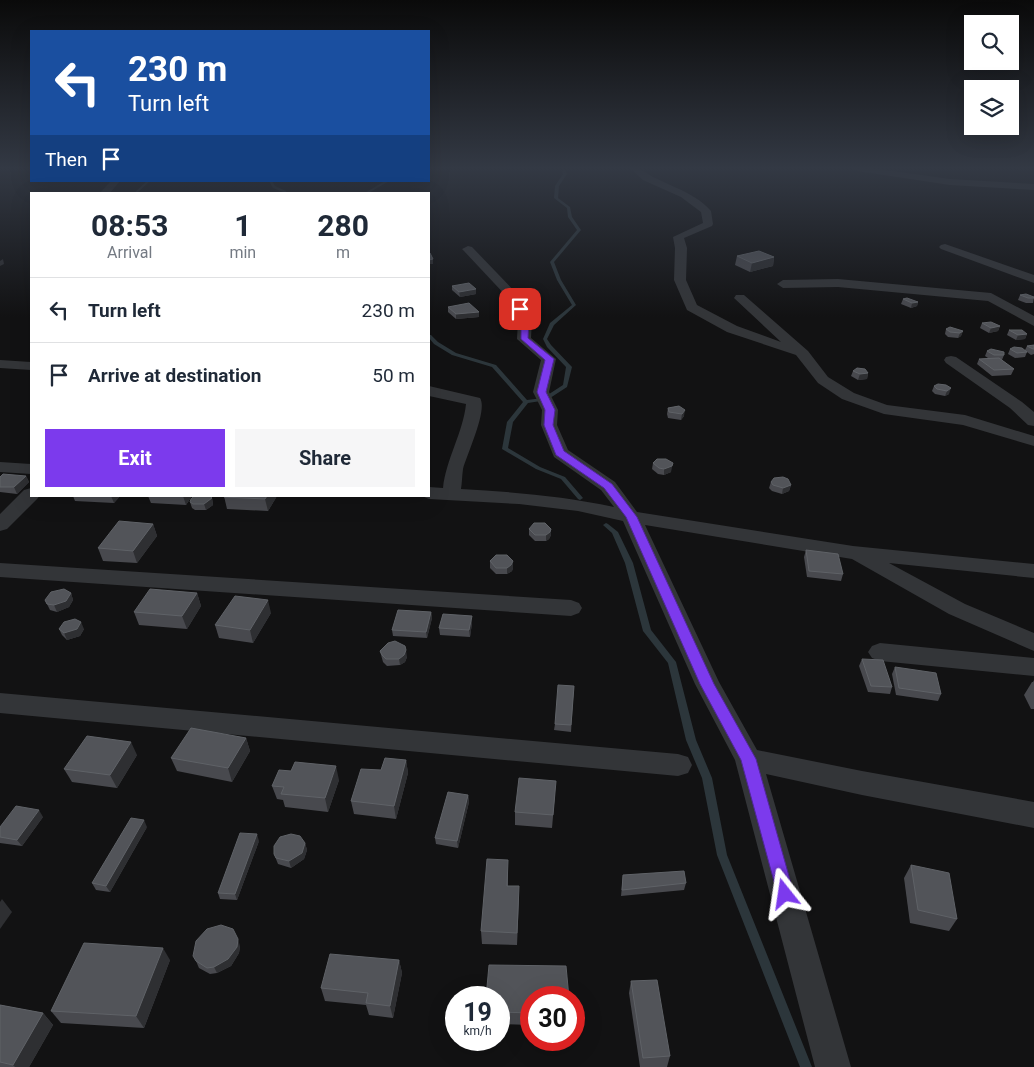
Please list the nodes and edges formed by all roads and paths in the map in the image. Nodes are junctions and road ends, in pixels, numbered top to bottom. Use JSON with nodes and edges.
{"nodes":[{"id":1,"x":707,"y":218,"type":"edge"},
{"id":2,"x":945,"y":247,"type":"dead end"},
{"id":3,"x":468,"y":249,"type":"dead end"},
{"id":4,"x":1034,"y":278,"type":"edge"},
{"id":5,"x":783,"y":284,"type":"dead end"},
{"id":6,"x":740,"y":298,"type":"dead end"},
{"id":7,"x":1034,"y":322,"type":"edge"},
{"id":8,"x":803,"y":354,"type":"junction"},
{"id":9,"x":950,"y":360,"type":"dead end"},
{"id":10,"x":0,"y":364,"type":"edge"},
{"id":11,"x":30,"y":366,"type":"edge"},
{"id":12,"x":430,"y":391,"type":"edge"},
{"id":13,"x":1034,"y":421,"type":"edge"},
{"id":14,"x":1034,"y":441,"type":"edge"},
{"id":15,"x":0,"y":467,"type":"edge"},
{"id":16,"x":30,"y":469,"type":"edge"},
{"id":17,"x":430,"y":493,"type":"edge"},
{"id":18,"x":30,"y":495,"type":"edge"},
{"id":19,"x":451,"y":495,"type":"junction"},
{"id":20,"x":631,"y":517,"type":"junction"},
{"id":21,"x":0,"y":525,"type":"edge"},
{"id":22,"x":853,"y":553,"type":"junction"},
{"id":23,"x":0,"y":570,"type":"edge"},
{"id":24,"x":1034,"y":571,"type":"edge"},
{"id":25,"x":571,"y":608,"type":"dead end"},
{"id":26,"x":1034,"y":643,"type":"edge"},
{"id":27,"x":880,"y":652,"type":"dead end"},
{"id":28,"x":1034,"y":667,"type":"edge"},
{"id":29,"x":0,"y":703,"type":"edge"},
{"id":30,"x":748,"y":759,"type":"junction"},
{"id":31,"x":678,"y":765,"type":"dead end"},
{"id":32,"x":1034,"y":815,"type":"edge"},
{"id":33,"x":833,"y":1067,"type":"edge"}],
"edges":[{"from":1,"to":8,"type":"street"},
{"from":2,"to":4,"type":"street"},
{"from":3,"to":20,"type":"street"},
{"from":5,"to":7,"type":"street"},
{"from":6,"to":8,"type":"street"},
{"from":8,"to":14,"type":"street"},
{"from":9,"to":13,"type":"street"},
{"from":10,"to":11,"type":"street"},
{"from":12,"to":19,"type":"street"},
{"from":15,"to":16,"type":"street"},
{"from":17,"to":19,"type":"street"},
{"from":18,"to":21,"type":"street"},
{"from":19,"to":20,"type":"street"},
{"from":20,"to":22,"type":"street"},
{"from":20,"to":30,"type":"street"},
{"from":22,"to":24,"type":"street"},
{"from":22,"to":26,"type":"street"},
{"from":23,"to":25,"type":"street"},
{"from":27,"to":28,"type":"street"},
{"from":29,"to":31,"type":"street"},
{"from":30,"to":32,"type":"street"},
{"from":30,"to":33,"type":"street"}]}
